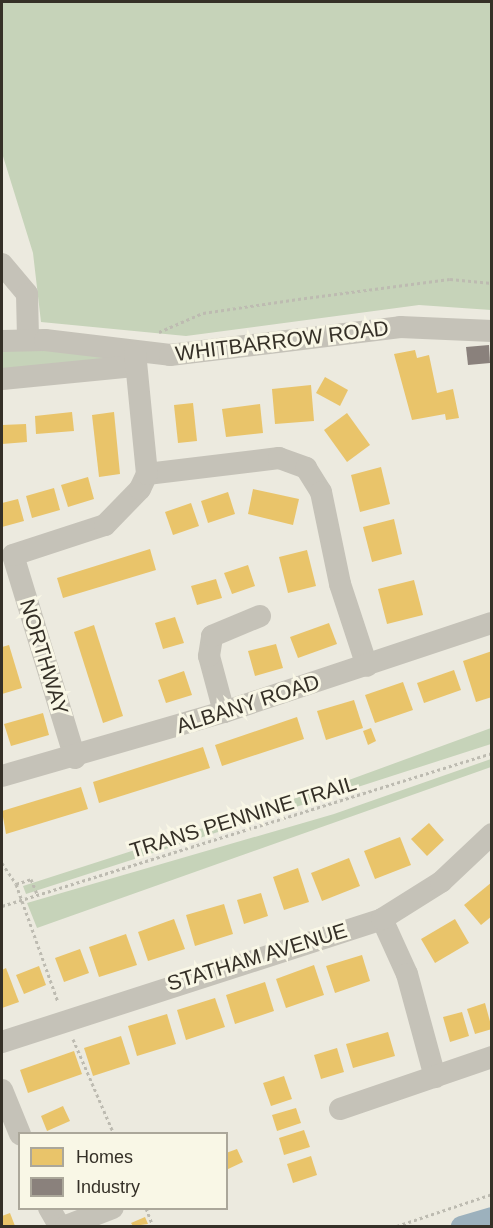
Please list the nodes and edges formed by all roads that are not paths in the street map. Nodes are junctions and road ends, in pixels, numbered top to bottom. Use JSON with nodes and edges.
{"nodes":[{"id":1,"x":2,"y":264,"type":"edge"},
{"id":2,"x":492,"y":331,"type":"edge"},
{"id":3,"x":28,"y":339,"type":"junction"},
{"id":4,"x":2,"y":341,"type":"edge"},
{"id":5,"x":138,"y":357,"type":"junction"},
{"id":6,"x":2,"y":379,"type":"edge"},
{"id":7,"x":147,"y":474,"type":"junction"},
{"id":8,"x":7,"y":554,"type":"edge"},
{"id":9,"x":260,"y":616,"type":"dead end"},
{"id":10,"x":492,"y":623,"type":"edge"},
{"id":11,"x":367,"y":666,"type":"junction"},
{"id":12,"x":224,"y":712,"type":"junction"},
{"id":13,"x":75,"y":758,"type":"junction"},
{"id":14,"x":2,"y":776,"type":"edge"},
{"id":15,"x":492,"y":834,"type":"edge"},
{"id":16,"x":382,"y":919,"type":"junction"},
{"id":17,"x":2,"y":1042,"type":"edge"},
{"id":18,"x":492,"y":1057,"type":"edge"},
{"id":19,"x":435,"y":1077,"type":"junction"},
{"id":20,"x":2,"y":1090,"type":"edge"},
{"id":21,"x":340,"y":1109,"type":"dead end"},
{"id":22,"x":19,"y":1132,"type":"edge"},
{"id":23,"x":112,"y":1210,"type":"edge"},
{"id":24,"x":55,"y":1220,"type":"edge"}],
"edges":[{"from":1,"to":3,"type":"street"},
{"from":2,"to":5,"type":"street","name":"WHITBARROW ROAD"},
{"from":3,"to":4,"type":"street","name":"WHITBARROW ROAD"},
{"from":3,"to":5,"type":"street","name":"WHITBARROW ROAD"},
{"from":5,"to":6,"type":"street"},
{"from":5,"to":7,"type":"street"},
{"from":7,"to":8,"type":"street","name":"NORTHWAY"},
{"from":7,"to":11,"type":"street"},
{"from":8,"to":13,"type":"street","name":"NORTHWAY"},
{"from":9,"to":12,"type":"street"},
{"from":10,"to":11,"type":"street","name":"ALBANY ROAD"},
{"from":11,"to":12,"type":"street","name":"ALBANY ROAD"},
{"from":12,"to":13,"type":"street","name":"ALBANY ROAD"},
{"from":13,"to":14,"type":"street","name":"ALBANY ROAD"},
{"from":15,"to":16,"type":"street","name":"STATHAM AVENUE"},
{"from":16,"to":17,"type":"street","name":"STATHAM AVENUE"},
{"from":16,"to":19,"type":"street"},
{"from":18,"to":19,"type":"street"},
{"from":19,"to":21,"type":"street"},
{"from":20,"to":22,"type":"street"},
{"from":23,"to":24,"type":"street"}]}
